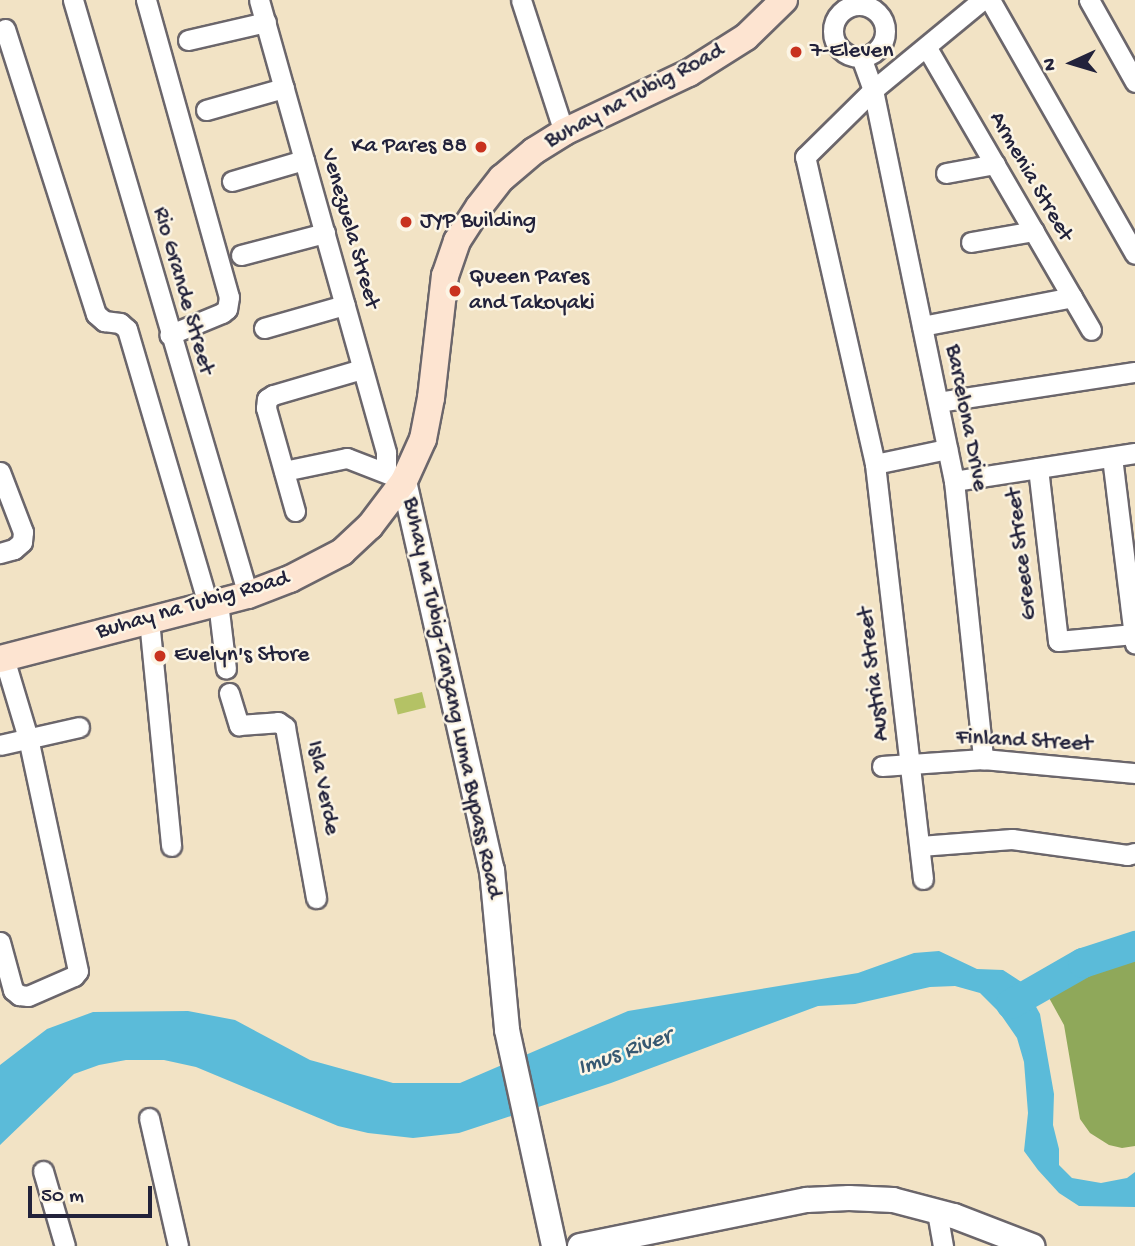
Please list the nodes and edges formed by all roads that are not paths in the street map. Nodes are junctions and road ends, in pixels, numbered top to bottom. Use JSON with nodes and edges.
{"nodes":[{"id":1,"x":73,"y":0,"type":"edge"},
{"id":2,"x":146,"y":0,"type":"edge"},
{"id":3,"x":259,"y":0,"type":"edge"},
{"id":4,"x":521,"y":0,"type":"edge"},
{"id":5,"x":784,"y":0,"type":"edge"},
{"id":6,"x":982,"y":0,"type":"edge"},
{"id":7,"x":990,"y":0,"type":"edge"},
{"id":8,"x":1089,"y":0,"type":"edge"},
{"id":9,"x":833,"y":8,"type":"edge"},
{"id":10,"x":266,"y":22,"type":"junction"},
{"id":11,"x":5,"y":29,"type":"dead end"},
{"id":12,"x":188,"y":40,"type":"dead end"},
{"id":13,"x":927,"y":47,"type":"junction"},
{"id":14,"x":861,"y":57,"type":"junction"},
{"id":15,"x":1135,"y":82,"type":"edge"},
{"id":16,"x":284,"y":88,"type":"junction"},
{"id":17,"x":873,"y":90,"type":"junction"},
{"id":18,"x":206,"y":110,"type":"dead end"},
{"id":19,"x":564,"y":132,"type":"junction"},
{"id":20,"x":304,"y":160,"type":"junction"},
{"id":21,"x":995,"y":164,"type":"junction"},
{"id":22,"x":946,"y":173,"type":"dead end"},
{"id":23,"x":232,"y":181,"type":"dead end"},
{"id":24,"x":1034,"y":231,"type":"junction"},
{"id":25,"x":325,"y":233,"type":"junction"},
{"id":26,"x":971,"y":242,"type":"dead end"},
{"id":27,"x":1135,"y":254,"type":"edge"},
{"id":28,"x":241,"y":255,"type":"dead end"},
{"id":29,"x":1072,"y":297,"type":"junction"},
{"id":30,"x":345,"y":305,"type":"junction"},
{"id":31,"x":922,"y":326,"type":"junction"},
{"id":32,"x":264,"y":328,"type":"dead end"},
{"id":33,"x":1091,"y":330,"type":"dead end"},
{"id":34,"x":169,"y":335,"type":"junction"},
{"id":35,"x":362,"y":369,"type":"junction"},
{"id":36,"x":1135,"y":372,"type":"edge"},
{"id":37,"x":938,"y":402,"type":"junction"},
{"id":38,"x":947,"y":449,"type":"junction"},
{"id":39,"x":1135,"y":453,"type":"edge"},
{"id":40,"x":1112,"y":457,"type":"junction"},
{"id":41,"x":875,"y":464,"type":"junction"},
{"id":42,"x":1038,"y":468,"type":"junction"},
{"id":43,"x":284,"y":471,"type":"junction"},
{"id":44,"x":0,"y":472,"type":"edge"},
{"id":45,"x":395,"y":476,"type":"junction"},
{"id":46,"x":954,"y":481,"type":"junction"},
{"id":47,"x":295,"y":511,"type":"dead end"},
{"id":48,"x":1128,"y":533,"type":"edge"},
{"id":49,"x":0,"y":553,"type":"edge"},
{"id":50,"x":248,"y":595,"type":"junction"},
{"id":51,"x":1133,"y":602,"type":"edge"},
{"id":52,"x":213,"y":604,"type":"junction"},
{"id":53,"x":149,"y":620,"type":"junction"},
{"id":54,"x":1134,"y":640,"type":"edge"},
{"id":55,"x":2,"y":659,"type":"edge"},
{"id":56,"x":226,"y":669,"type":"dead end"},
{"id":57,"x":229,"y":693,"type":"dead end"},
{"id":58,"x":79,"y":727,"type":"dead end"},
{"id":59,"x":28,"y":738,"type":"junction"},
{"id":60,"x":0,"y":745,"type":"edge"},
{"id":61,"x":983,"y":759,"type":"junction"},
{"id":62,"x":911,"y":764,"type":"junction"},
{"id":63,"x":882,"y":766,"type":"dead end"},
{"id":64,"x":1135,"y":773,"type":"edge"},
{"id":65,"x":171,"y":846,"type":"dead end"},
{"id":66,"x":920,"y":846,"type":"junction"},
{"id":67,"x":1135,"y":853,"type":"edge"},
{"id":68,"x":923,"y":879,"type":"dead end"},
{"id":69,"x":316,"y":898,"type":"dead end"},
{"id":70,"x":0,"y":942,"type":"edge"},
{"id":71,"x":149,"y":1118,"type":"dead end"},
{"id":72,"x":43,"y":1171,"type":"dead end"},
{"id":73,"x":937,"y":1212,"type":"junction"},
{"id":74,"x":65,"y":1246,"type":"edge"},
{"id":75,"x":178,"y":1246,"type":"edge"},
{"id":76,"x":554,"y":1246,"type":"edge"},
{"id":77,"x":580,"y":1246,"type":"edge"},
{"id":78,"x":943,"y":1246,"type":"edge"},
{"id":79,"x":1032,"y":1246,"type":"edge"}],
"edges":[{"from":1,"to":34,"type":"street","name":"Rio Grande Street"},
{"from":2,"to":34,"type":"street"},
{"from":3,"to":10,"type":"street","name":"Venezuela Street"},
{"from":4,"to":19,"type":"street"},
{"from":5,"to":19,"type":"main road","name":"Buhay na Tubig Road"},
{"from":6,"to":13,"type":"street"},
{"from":7,"to":27,"type":"street"},
{"from":8,"to":15,"type":"street"},
{"from":9,"to":14,"type":"street"},
{"from":9,"to":14,"type":"street"},
{"from":10,"to":12,"type":"street"},
{"from":10,"to":16,"type":"street","name":"Venezuela Street"},
{"from":11,"to":52,"type":"street"},
{"from":13,"to":17,"type":"street"},
{"from":13,"to":21,"type":"street","name":"Armenia Street"},
{"from":14,"to":17,"type":"street","name":"Barcelona Drive"},
{"from":16,"to":18,"type":"street"},
{"from":16,"to":20,"type":"street","name":"Venezuela Street"},
{"from":17,"to":31,"type":"street","name":"Barcelona Drive"},
{"from":17,"to":41,"type":"street","name":"Austria Street"},
{"from":19,"to":45,"type":"main road","name":"Buhay na Tubig Road"},
{"from":20,"to":23,"type":"street"},
{"from":20,"to":25,"type":"street","name":"Venezuela Street"},
{"from":21,"to":22,"type":"street"},
{"from":21,"to":24,"type":"street","name":"Armenia Street"},
{"from":24,"to":26,"type":"street"},
{"from":24,"to":29,"type":"street","name":"Armenia Street"},
{"from":25,"to":28,"type":"street"},
{"from":25,"to":30,"type":"street","name":"Venezuela Street"},
{"from":29,"to":31,"type":"street"},
{"from":29,"to":33,"type":"street","name":"Armenia Street"},
{"from":30,"to":32,"type":"street"},
{"from":30,"to":35,"type":"street","name":"Venezuela Street"},
{"from":31,"to":37,"type":"street","name":"Barcelona Drive"},
{"from":34,"to":50,"type":"street","name":"Rio Grande Street"},
{"from":35,"to":43,"type":"street"},
{"from":35,"to":45,"type":"street","name":"Venezuela Street"},
{"from":36,"to":37,"type":"street"},
{"from":37,"to":38,"type":"street","name":"Barcelona Drive"},
{"from":38,"to":41,"type":"street"},
{"from":38,"to":46,"type":"street","name":"Barcelona Drive"},
{"from":39,"to":40,"type":"street"},
{"from":40,"to":42,"type":"street"},
{"from":40,"to":48,"type":"street"},
{"from":41,"to":62,"type":"street","name":"Austria Street"},
{"from":42,"to":46,"type":"street"},
{"from":42,"to":54,"type":"street","name":"Greece Street"},
{"from":43,"to":45,"type":"street"},
{"from":43,"to":47,"type":"street"},
{"from":44,"to":49,"type":"street"},
{"from":45,"to":50,"type":"main road","name":"Buhay na Tubig Road"},
{"from":45,"to":76,"type":"street","name":"Buhay na Tubig-Tanzang Luma Bypass Road"},
{"from":46,"to":61,"type":"street","name":"Barcelona Drive"},
{"from":48,"to":51,"type":"street"},
{"from":50,"to":52,"type":"main road","name":"Buhay na Tubig Road"},
{"from":51,"to":54,"type":"street"},
{"from":52,"to":53,"type":"main road","name":"Buhay na Tubig Road"},
{"from":52,"to":56,"type":"street"},
{"from":53,"to":55,"type":"main road","name":"Buhay na Tubig Road"},
{"from":53,"to":65,"type":"street"},
{"from":55,"to":59,"type":"street"},
{"from":57,"to":69,"type":"street","name":"Isla Verde"},
{"from":58,"to":59,"type":"street"},
{"from":59,"to":60,"type":"street"},
{"from":59,"to":70,"type":"street"},
{"from":61,"to":62,"type":"street","name":"Finland Street"},
{"from":61,"to":64,"type":"street","name":"Finland Street"},
{"from":62,"to":63,"type":"street","name":"Finland Street"},
{"from":62,"to":66,"type":"street","name":"Austria Street"},
{"from":66,"to":67,"type":"street"},
{"from":66,"to":68,"type":"street","name":"Austria Street"},
{"from":71,"to":75,"type":"street"},
{"from":72,"to":74,"type":"street"},
{"from":73,"to":77,"type":"street"},
{"from":73,"to":78,"type":"street"},
{"from":73,"to":79,"type":"street"}]}
